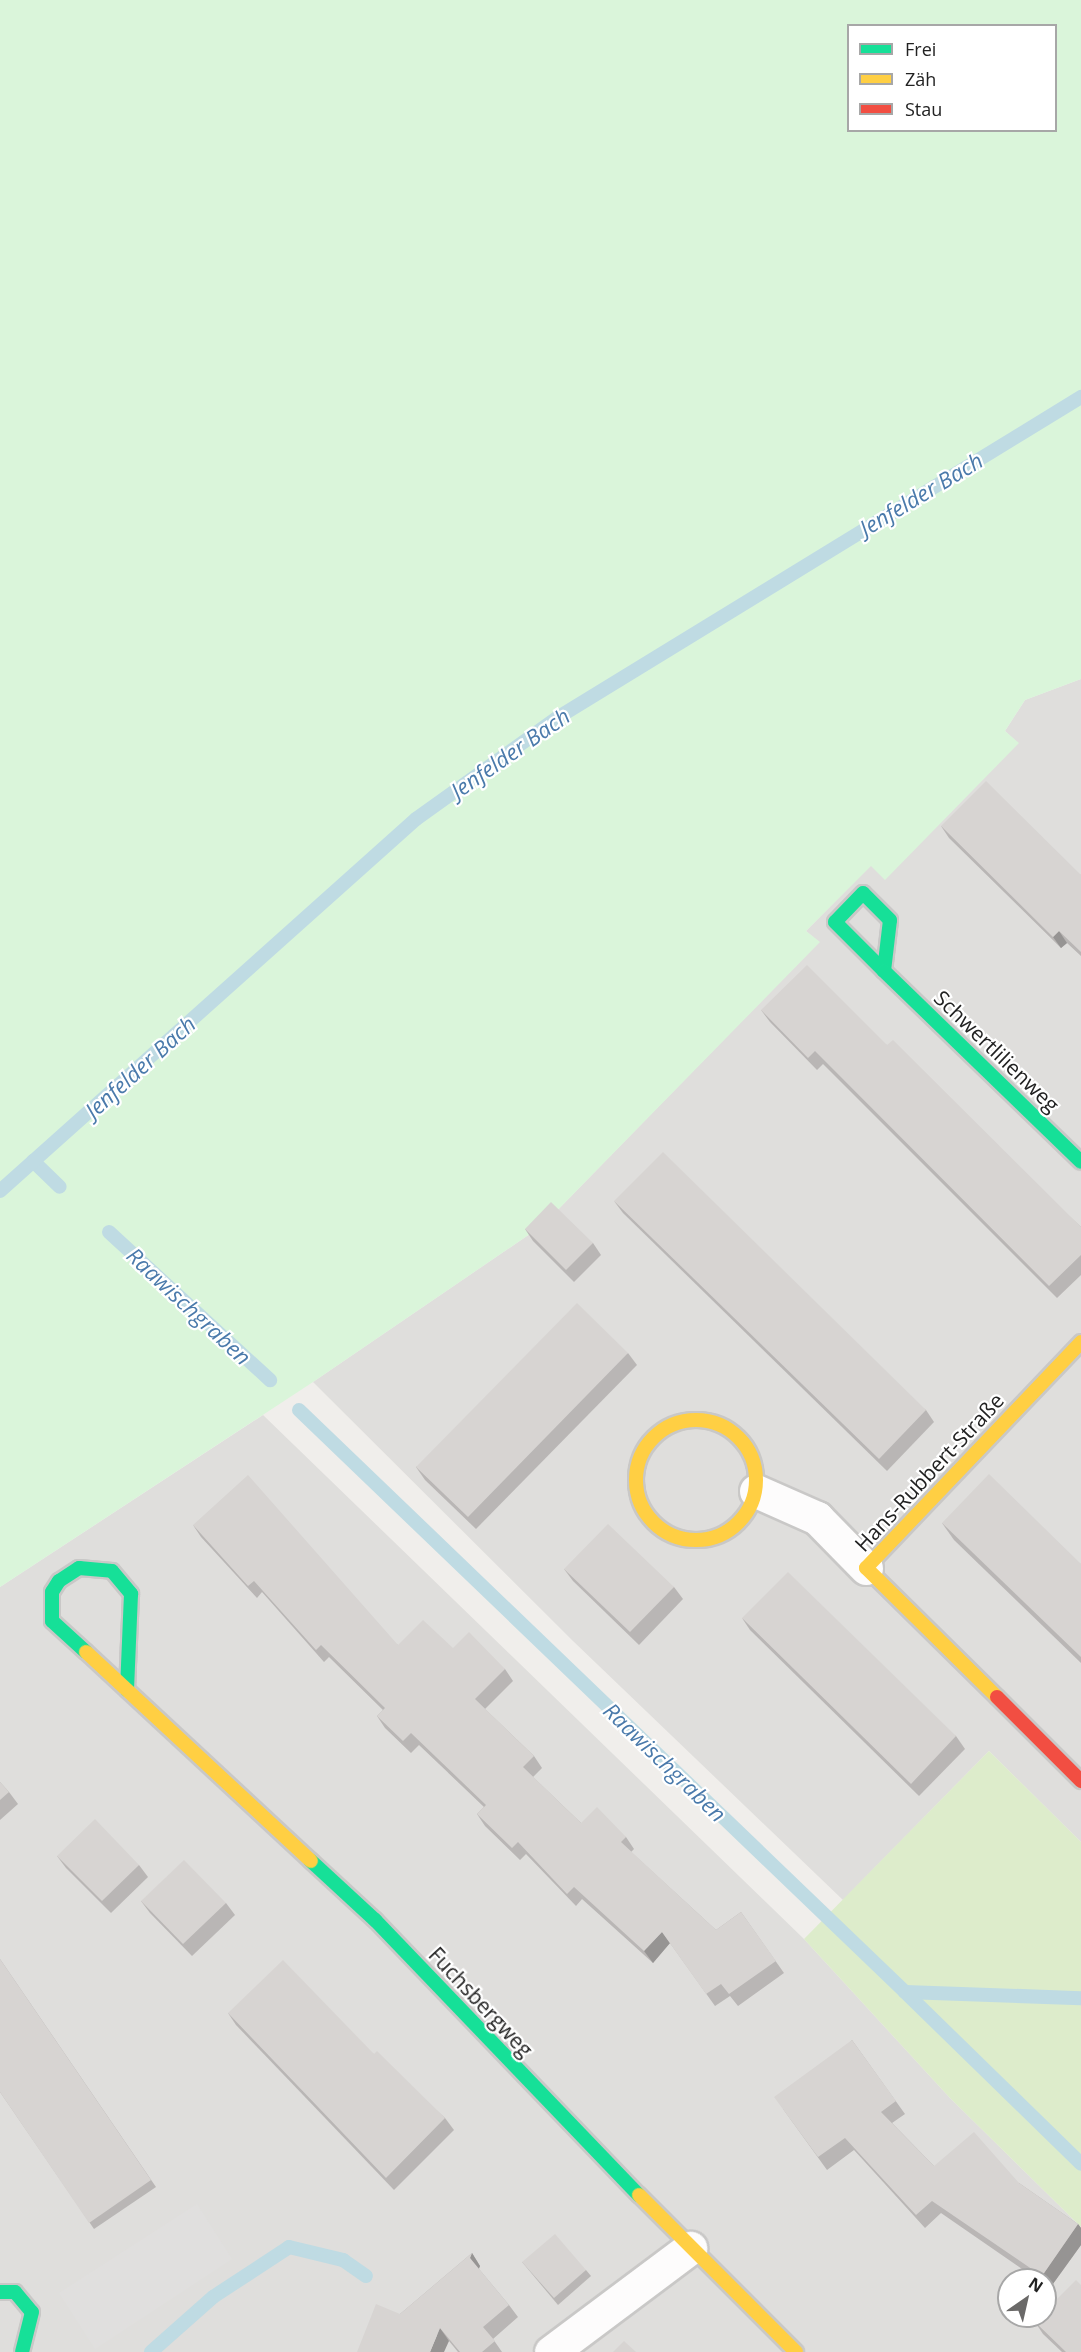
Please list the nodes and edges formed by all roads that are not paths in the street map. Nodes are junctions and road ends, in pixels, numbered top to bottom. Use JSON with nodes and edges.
{"nodes":[{"id":1,"x":884,"y":971,"type":"junction"},
{"id":2,"x":1081,"y":1162,"type":"edge"},
{"id":3,"x":1081,"y":1342,"type":"edge"},
{"id":4,"x":756,"y":1491,"type":"junction"},
{"id":5,"x":866,"y":1568,"type":"junction"},
{"id":6,"x":127,"y":1690,"type":"junction"},
{"id":7,"x":1081,"y":1781,"type":"edge"},
{"id":8,"x":690,"y":2248,"type":"junction"},
{"id":9,"x":0,"y":2292,"type":"edge"},
{"id":10,"x":22,"y":2352,"type":"edge"},
{"id":11,"x":551,"y":2352,"type":"edge"},
{"id":12,"x":796,"y":2352,"type":"edge"}],
"edges":[{"from":1,"to":1,"type":"street","name":"Schwertlilienweg"},
{"from":1,"to":2,"type":"street","name":"Schwertlilienweg"},
{"from":3,"to":5,"type":"street","name":"Hans-Rubbert-Straße"},
{"from":4,"to":4,"type":"street"},
{"from":4,"to":5,"type":"street"},
{"from":5,"to":7,"type":"street","name":"Hans-Rubbert-Straße"},
{"from":6,"to":6,"type":"street","name":"Fuchsbergweg"},
{"from":6,"to":8,"type":"street","name":"Fuchsbergweg"},
{"from":8,"to":11,"type":"street"},
{"from":8,"to":12,"type":"street","name":"Fuchsbergweg"},
{"from":9,"to":10,"type":"street"}]}
